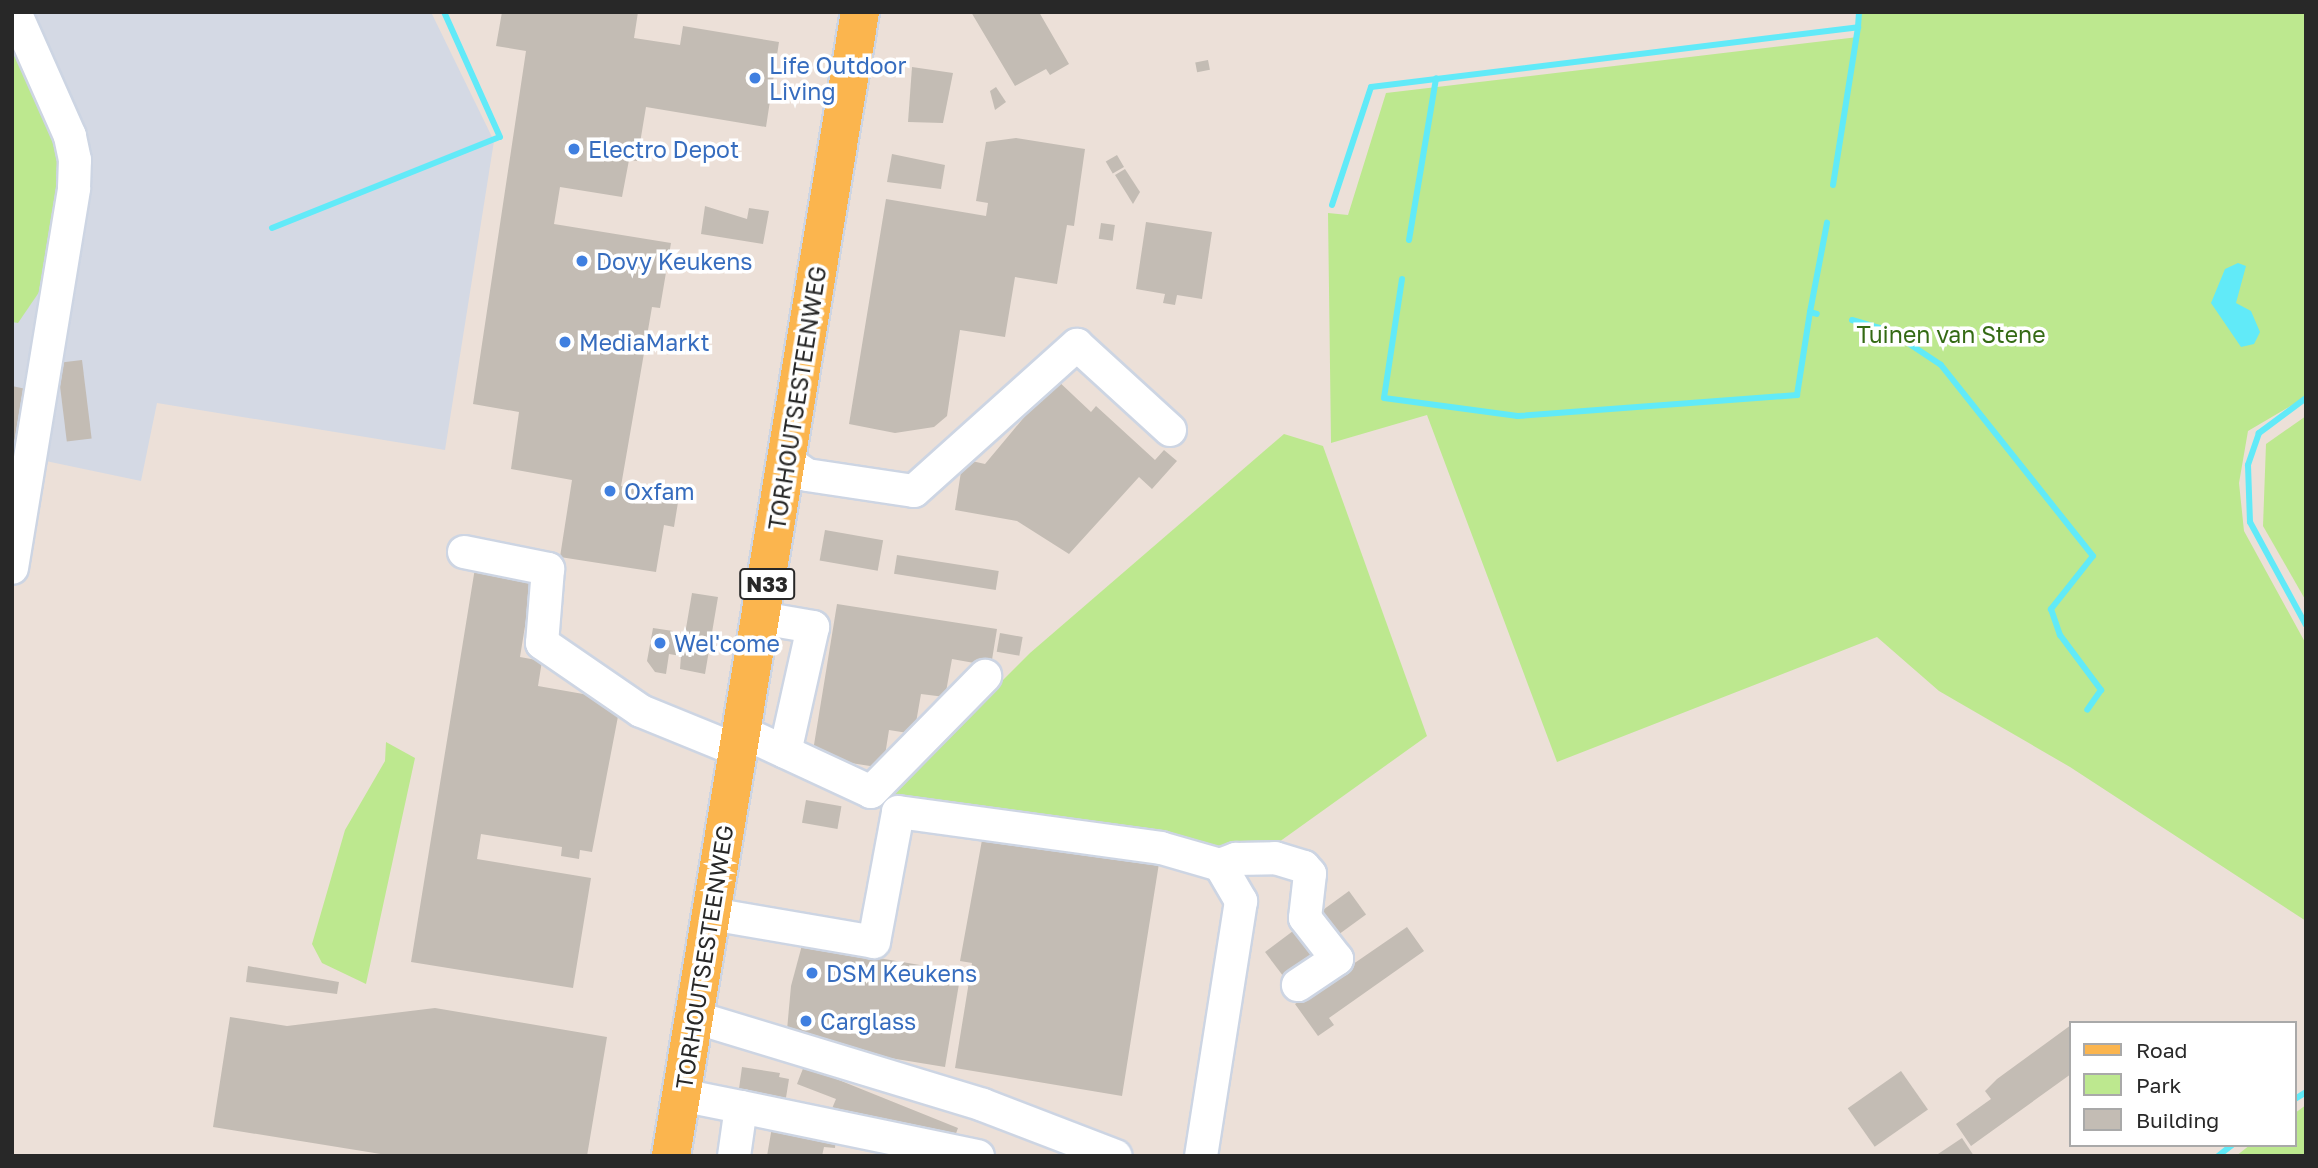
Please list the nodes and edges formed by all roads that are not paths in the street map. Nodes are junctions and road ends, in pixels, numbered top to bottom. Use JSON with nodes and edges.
{"nodes":[{"id":1,"x":15,"y":12,"type":"edge"},
{"id":2,"x":860,"y":12,"type":"edge"},
{"id":3,"x":1170,"y":430,"type":"dead end"},
{"id":4,"x":787,"y":461,"type":"junction"},
{"id":5,"x":464,"y":552,"type":"dead end"},
{"id":6,"x":12,"y":568,"type":"edge"},
{"id":7,"x":761,"y":618,"type":"junction"},
{"id":8,"x":985,"y":676,"type":"dead end"},
{"id":9,"x":740,"y":741,"type":"junction"},
{"id":10,"x":785,"y":752,"type":"junction"},
{"id":11,"x":1220,"y":866,"type":"junction"},
{"id":12,"x":711,"y":914,"type":"junction"},
{"id":13,"x":1298,"y":985,"type":"dead end"},
{"id":14,"x":694,"y":1017,"type":"junction"},
{"id":15,"x":681,"y":1096,"type":"junction"},
{"id":16,"x":741,"y":1107,"type":"junction"},
{"id":17,"x":671,"y":1156,"type":"edge"},
{"id":18,"x":734,"y":1156,"type":"edge"},
{"id":19,"x":978,"y":1156,"type":"edge"},
{"id":20,"x":1116,"y":1156,"type":"edge"},
{"id":21,"x":1200,"y":1156,"type":"edge"}],
"edges":[{"from":1,"to":6,"type":"street"},
{"from":2,"to":4,"type":"main road","name":"TORHOUTSESTEENWEG","number":"N33"},
{"from":3,"to":4,"type":"street"},
{"from":4,"to":7,"type":"main road","name":"TORHOUTSESTEENWEG","number":"N33"},
{"from":5,"to":9,"type":"street"},
{"from":7,"to":9,"type":"main road","name":"TORHOUTSESTEENWEG","number":"N33"},
{"from":7,"to":10,"type":"street"},
{"from":8,"to":10,"type":"street"},
{"from":9,"to":10,"type":"street"},
{"from":9,"to":12,"type":"main road","name":"TORHOUTSESTEENWEG","number":"N33"},
{"from":11,"to":12,"type":"street"},
{"from":11,"to":13,"type":"street"},
{"from":11,"to":21,"type":"street"},
{"from":12,"to":14,"type":"main road","name":"TORHOUTSESTEENWEG","number":"N33"},
{"from":14,"to":15,"type":"main road","name":"TORHOUTSESTEENWEG","number":"N33"},
{"from":14,"to":20,"type":"street"},
{"from":15,"to":16,"type":"street"},
{"from":15,"to":17,"type":"main road","name":"TORHOUTSESTEENWEG","number":"N33"},
{"from":16,"to":18,"type":"street"},
{"from":16,"to":19,"type":"street"}]}
